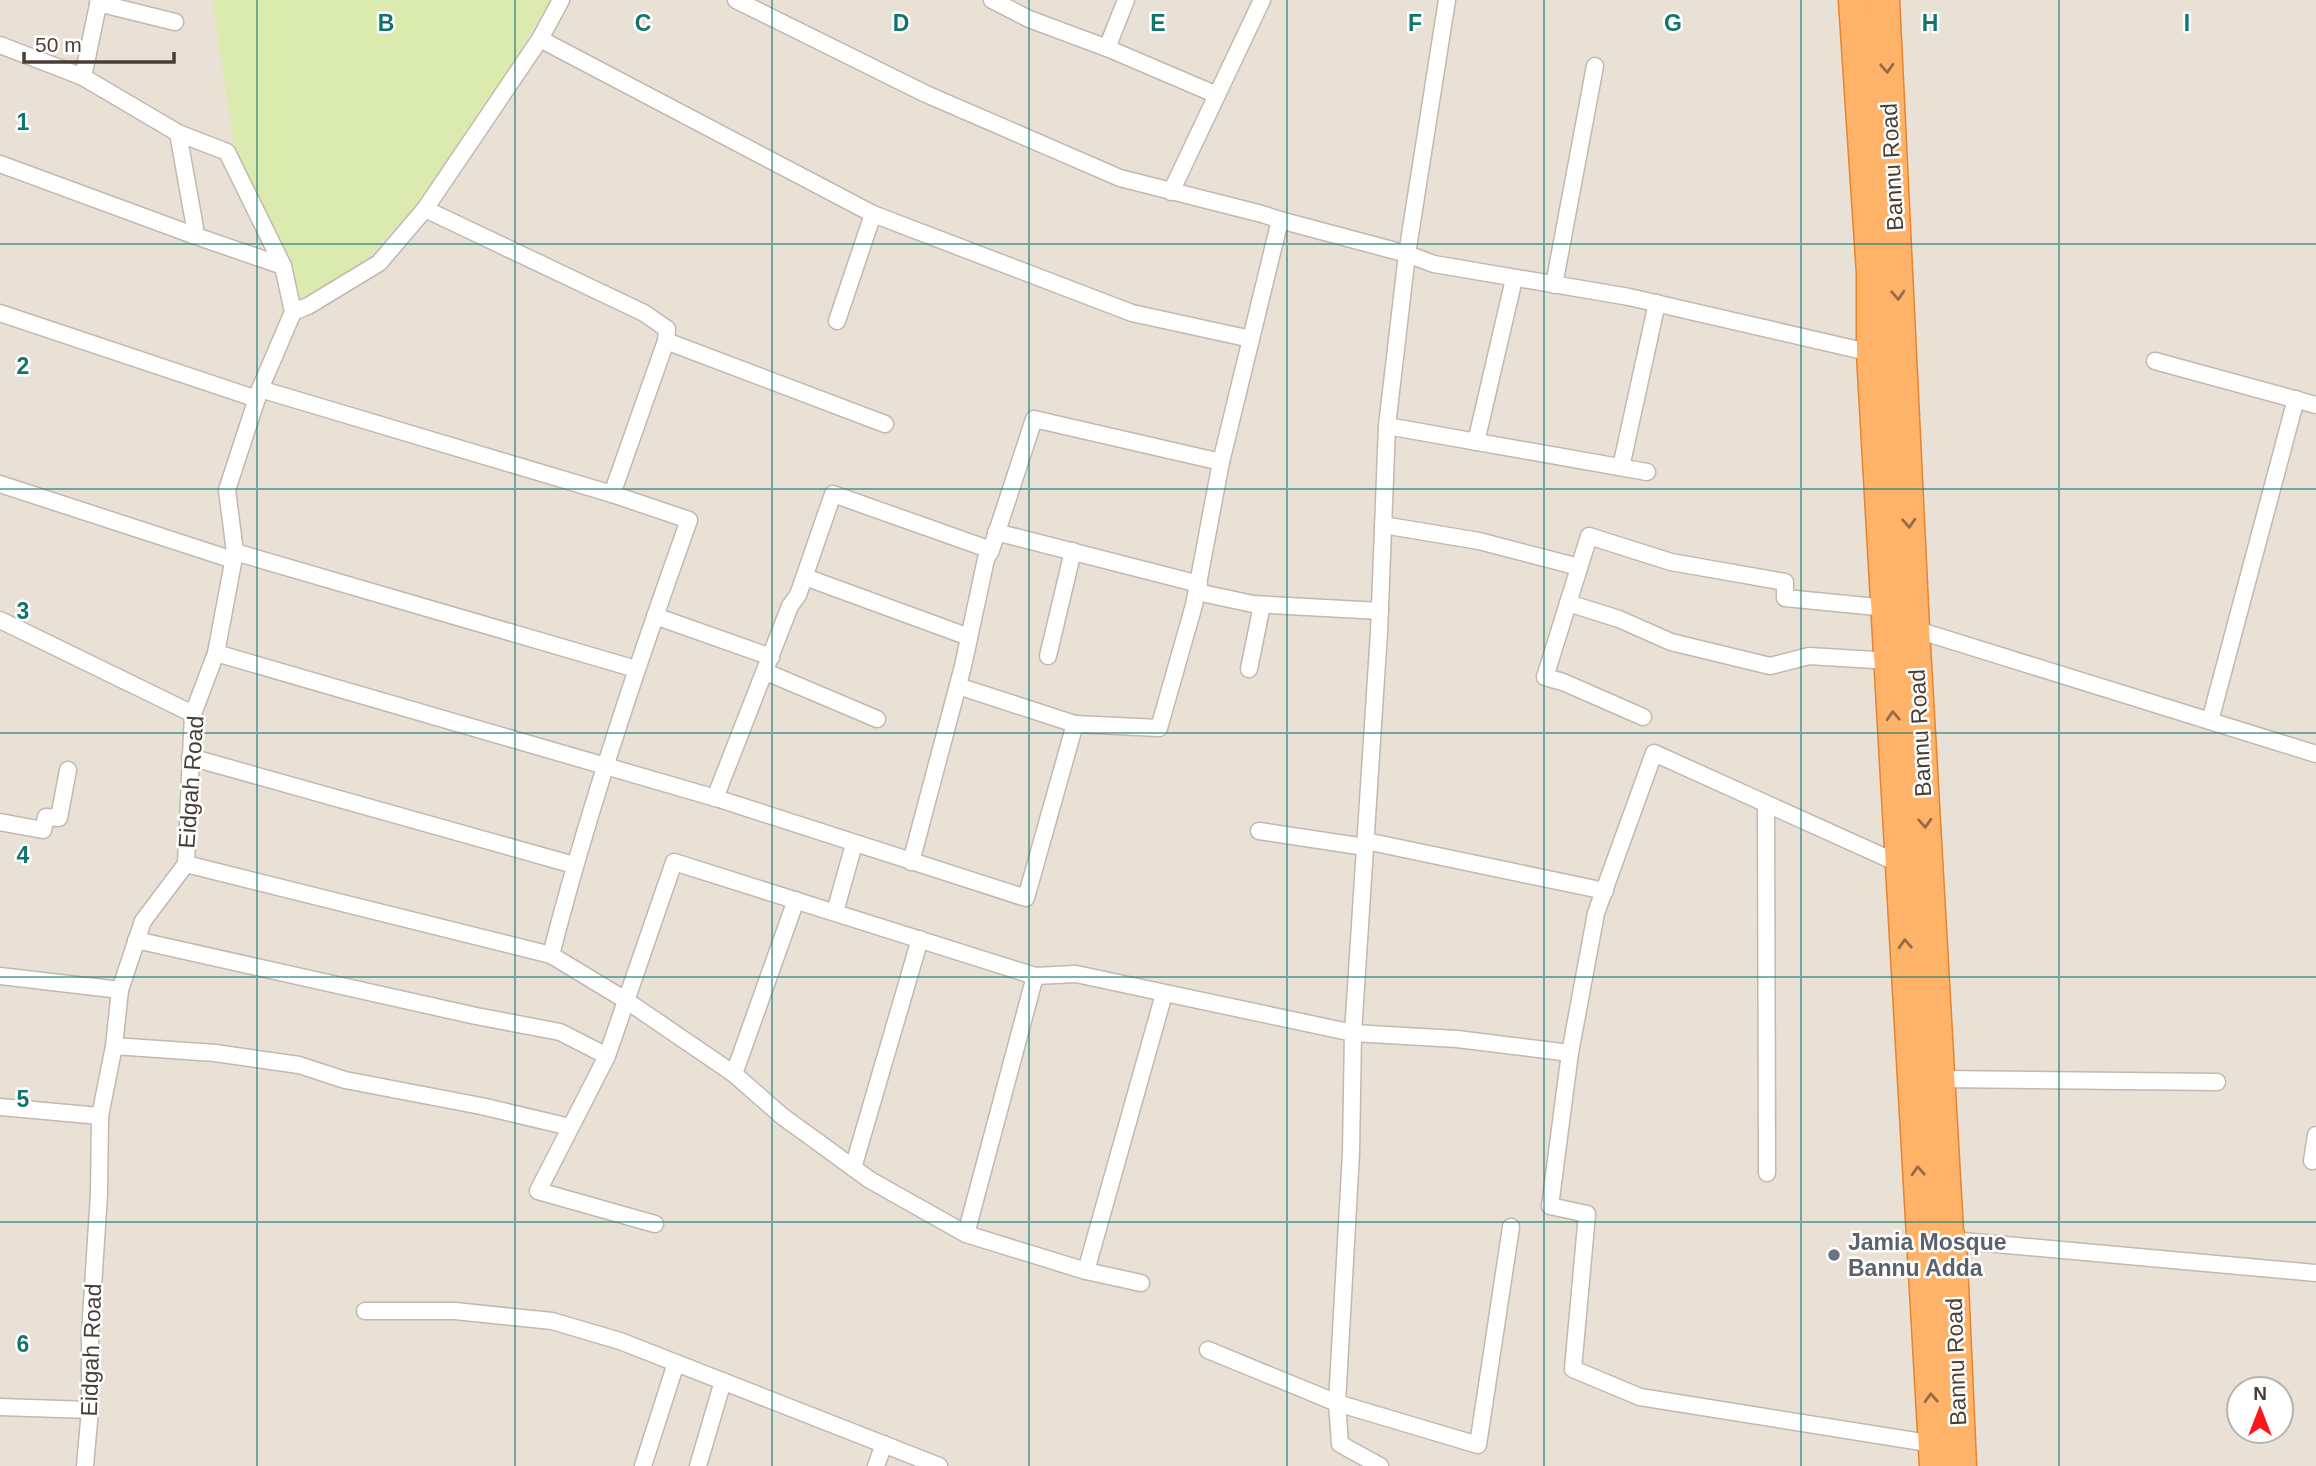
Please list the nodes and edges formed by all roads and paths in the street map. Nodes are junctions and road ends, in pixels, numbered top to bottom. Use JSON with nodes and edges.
{"nodes":[{"id":1,"x":561,"y":0,"type":"edge"},
{"id":2,"x":736,"y":0,"type":"edge"},
{"id":3,"x":992,"y":0,"type":"edge"},
{"id":4,"x":1126,"y":0,"type":"edge"},
{"id":5,"x":1262,"y":0,"type":"edge"},
{"id":6,"x":1447,"y":0,"type":"edge"},
{"id":7,"x":1854,"y":0,"type":"edge"},
{"id":8,"x":1884,"y":0,"type":"edge"},
{"id":9,"x":99,"y":1,"type":"edge"},
{"id":10,"x":175,"y":22,"type":"dead end"},
{"id":11,"x":540,"y":39,"type":"junction"},
{"id":12,"x":0,"y":45,"type":"edge"},
{"id":13,"x":1107,"y":48,"type":"junction"},
{"id":14,"x":1595,"y":66,"type":"dead end"},
{"id":15,"x":83,"y":77,"type":"junction"},
{"id":16,"x":1217,"y":95,"type":"junction"},
{"id":17,"x":178,"y":133,"type":"junction"},
{"id":18,"x":0,"y":164,"type":"edge"},
{"id":19,"x":1171,"y":192,"type":"junction"},
{"id":20,"x":425,"y":209,"type":"junction"},
{"id":21,"x":873,"y":214,"type":"junction"},
{"id":22,"x":1280,"y":220,"type":"junction"},
{"id":23,"x":193,"y":235,"type":"junction"},
{"id":24,"x":1407,"y":254,"type":"junction"},
{"id":25,"x":283,"y":266,"type":"junction"},
{"id":26,"x":1514,"y":279,"type":"junction"},
{"id":27,"x":1554,"y":285,"type":"junction"},
{"id":28,"x":1657,"y":303,"type":"junction"},
{"id":29,"x":293,"y":312,"type":"junction"},
{"id":30,"x":0,"y":313,"type":"edge"},
{"id":31,"x":837,"y":321,"type":"dead end"},
{"id":32,"x":1251,"y":339,"type":"junction"},
{"id":33,"x":666,"y":341,"type":"junction"},
{"id":34,"x":1872,"y":354,"type":"junction"},
{"id":35,"x":2155,"y":361,"type":"dead end"},
{"id":36,"x":258,"y":394,"type":"junction"},
{"id":37,"x":2296,"y":399,"type":"junction"},
{"id":38,"x":2316,"y":405,"type":"edge"},
{"id":39,"x":885,"y":424,"type":"dead end"},
{"id":40,"x":1387,"y":426,"type":"junction"},
{"id":41,"x":1476,"y":442,"type":"junction"},
{"id":42,"x":1221,"y":462,"type":"junction"},
{"id":43,"x":1620,"y":467,"type":"junction"},
{"id":44,"x":1647,"y":472,"type":"dead end"},
{"id":45,"x":0,"y":484,"type":"edge"},
{"id":46,"x":612,"y":494,"type":"junction"},
{"id":47,"x":1383,"y":525,"type":"junction"},
{"id":48,"x":996,"y":531,"type":"junction"},
{"id":49,"x":991,"y":550,"type":"junction"},
{"id":50,"x":1073,"y":551,"type":"junction"},
{"id":51,"x":234,"y":556,"type":"junction"},
{"id":52,"x":1579,"y":567,"type":"junction"},
{"id":53,"x":805,"y":576,"type":"junction"},
{"id":54,"x":1198,"y":588,"type":"junction"},
{"id":55,"x":1568,"y":603,"type":"junction"},
{"id":56,"x":1262,"y":605,"type":"junction"},
{"id":57,"x":1887,"y":608,"type":"junction"},
{"id":58,"x":1380,"y":611,"type":"junction"},
{"id":59,"x":655,"y":616,"type":"junction"},
{"id":60,"x":0,"y":620,"type":"edge"},
{"id":61,"x":1914,"y":629,"type":"junction"},
{"id":62,"x":969,"y":637,"type":"junction"},
{"id":63,"x":216,"y":653,"type":"junction"},
{"id":64,"x":1048,"y":656,"type":"dead end"},
{"id":65,"x":1891,"y":661,"type":"junction"},
{"id":66,"x":768,"y":664,"type":"junction"},
{"id":67,"x":636,"y":669,"type":"junction"},
{"id":68,"x":1250,"y":669,"type":"dead end"},
{"id":69,"x":958,"y":685,"type":"junction"},
{"id":70,"x":193,"y":714,"type":"junction"},
{"id":71,"x":1643,"y":717,"type":"dead end"},
{"id":72,"x":877,"y":719,"type":"dead end"},
{"id":73,"x":2210,"y":721,"type":"junction"},
{"id":74,"x":1075,"y":724,"type":"junction"},
{"id":75,"x":2316,"y":754,"type":"edge"},
{"id":76,"x":190,"y":757,"type":"junction"},
{"id":77,"x":606,"y":765,"type":"junction"},
{"id":78,"x":68,"y":770,"type":"dead end"},
{"id":79,"x":715,"y":798,"type":"junction"},
{"id":80,"x":1766,"y":804,"type":"junction"},
{"id":81,"x":0,"y":822,"type":"edge"},
{"id":82,"x":1259,"y":831,"type":"dead end"},
{"id":83,"x":854,"y":844,"type":"junction"},
{"id":84,"x":1366,"y":844,"type":"junction"},
{"id":85,"x":911,"y":862,"type":"junction"},
{"id":86,"x":186,"y":864,"type":"junction"},
{"id":87,"x":1900,"y":864,"type":"junction"},
{"id":88,"x":574,"y":865,"type":"junction"},
{"id":89,"x":1605,"y":891,"type":"junction"},
{"id":90,"x":796,"y":900,"type":"junction"},
{"id":91,"x":835,"y":912,"type":"junction"},
{"id":92,"x":920,"y":939,"type":"junction"},
{"id":93,"x":136,"y":940,"type":"junction"},
{"id":94,"x":551,"y":954,"type":"junction"},
{"id":95,"x":0,"y":976,"type":"edge"},
{"id":96,"x":1035,"y":976,"type":"junction"},
{"id":97,"x":120,"y":990,"type":"junction"},
{"id":98,"x":1164,"y":994,"type":"junction"},
{"id":99,"x":627,"y":1002,"type":"junction"},
{"id":100,"x":1353,"y":1033,"type":"junction"},
{"id":101,"x":114,"y":1046,"type":"junction"},
{"id":102,"x":1570,"y":1053,"type":"junction"},
{"id":103,"x":607,"y":1056,"type":"junction"},
{"id":104,"x":734,"y":1074,"type":"junction"},
{"id":105,"x":1939,"y":1079,"type":"junction"},
{"id":106,"x":2217,"y":1082,"type":"dead end"},
{"id":107,"x":0,"y":1107,"type":"edge"},
{"id":108,"x":100,"y":1116,"type":"junction"},
{"id":109,"x":570,"y":1127,"type":"junction"},
{"id":110,"x":2316,"y":1135,"type":"edge"},
{"id":111,"x":2312,"y":1161,"type":"dead end"},
{"id":112,"x":853,"y":1168,"type":"junction"},
{"id":113,"x":1767,"y":1172,"type":"dead end"},
{"id":114,"x":655,"y":1224,"type":"dead end"},
{"id":115,"x":1511,"y":1227,"type":"dead end"},
{"id":116,"x":966,"y":1234,"type":"junction"},
{"id":117,"x":1951,"y":1240,"type":"junction"},
{"id":118,"x":1086,"y":1271,"type":"junction"},
{"id":119,"x":2316,"y":1273,"type":"edge"},
{"id":120,"x":1141,"y":1283,"type":"dead end"},
{"id":121,"x":366,"y":1311,"type":"dead end"},
{"id":122,"x":1208,"y":1350,"type":"dead end"},
{"id":123,"x":676,"y":1363,"type":"junction"},
{"id":124,"x":723,"y":1381,"type":"junction"},
{"id":125,"x":1337,"y":1403,"type":"junction"},
{"id":126,"x":0,"y":1407,"type":"edge"},
{"id":127,"x":90,"y":1410,"type":"junction"},
{"id":128,"x":884,"y":1444,"type":"junction"},
{"id":129,"x":1935,"y":1455,"type":"edge"},
{"id":130,"x":85,"y":1466,"type":"edge"},
{"id":131,"x":643,"y":1466,"type":"edge"},
{"id":132,"x":698,"y":1466,"type":"edge"},
{"id":133,"x":876,"y":1466,"type":"edge"},
{"id":134,"x":939,"y":1466,"type":"edge"},
{"id":135,"x":1380,"y":1466,"type":"edge"},
{"id":136,"x":1961,"y":1466,"type":"edge"}],
"edges":[{"from":1,"to":11,"type":"street"},
{"from":2,"to":19,"type":"street"},
{"from":3,"to":13,"type":"street"},
{"from":4,"to":13,"type":"street"},
{"from":5,"to":16,"type":"street"},
{"from":6,"to":24,"type":"street"},
{"from":7,"to":34,"type":"highway","name":"Bannu Road"},
{"from":8,"to":61,"type":"highway","name":"Bannu Road","one_way":true},
{"from":9,"to":10,"type":"street"},
{"from":9,"to":15,"type":"street"},
{"from":11,"to":20,"type":"street"},
{"from":11,"to":21,"type":"street"},
{"from":12,"to":15,"type":"street"},
{"from":13,"to":16,"type":"street"},
{"from":14,"to":27,"type":"street"},
{"from":15,"to":17,"type":"street"},
{"from":16,"to":19,"type":"street"},
{"from":17,"to":23,"type":"street"},
{"from":17,"to":25,"type":"street"},
{"from":18,"to":23,"type":"street"},
{"from":19,"to":22,"type":"street"},
{"from":20,"to":29,"type":"street"},
{"from":20,"to":33,"type":"street"},
{"from":21,"to":31,"type":"street"},
{"from":21,"to":32,"type":"street"},
{"from":22,"to":24,"type":"street"},
{"from":22,"to":32,"type":"street"},
{"from":23,"to":25,"type":"street"},
{"from":24,"to":26,"type":"street"},
{"from":24,"to":40,"type":"street"},
{"from":25,"to":29,"type":"street"},
{"from":26,"to":27,"type":"street"},
{"from":26,"to":41,"type":"street"},
{"from":27,"to":28,"type":"street"},
{"from":28,"to":34,"type":"street"},
{"from":28,"to":43,"type":"street"},
{"from":29,"to":36,"type":"street","name":"Eidgah Road"},
{"from":30,"to":36,"type":"street"},
{"from":32,"to":42,"type":"street"},
{"from":33,"to":39,"type":"street"},
{"from":33,"to":46,"type":"street"},
{"from":34,"to":57,"type":"highway","name":"Bannu Road"},
{"from":35,"to":37,"type":"street"},
{"from":36,"to":46,"type":"street"},
{"from":36,"to":51,"type":"street","name":"Eidgah Road"},
{"from":37,"to":38,"type":"street"},
{"from":37,"to":73,"type":"street"},
{"from":40,"to":41,"type":"street"},
{"from":40,"to":47,"type":"street"},
{"from":41,"to":43,"type":"street"},
{"from":42,"to":48,"type":"street"},
{"from":42,"to":54,"type":"street"},
{"from":43,"to":44,"type":"street"},
{"from":45,"to":51,"type":"street"},
{"from":46,"to":59,"type":"street"},
{"from":47,"to":52,"type":"street"},
{"from":47,"to":58,"type":"street"},
{"from":48,"to":49,"type":"street"},
{"from":48,"to":50,"type":"street"},
{"from":49,"to":53,"type":"street"},
{"from":49,"to":62,"type":"street"},
{"from":50,"to":54,"type":"street"},
{"from":50,"to":64,"type":"street"},
{"from":51,"to":63,"type":"street","name":"Eidgah Road"},
{"from":51,"to":67,"type":"street"},
{"from":52,"to":55,"type":"street"},
{"from":52,"to":57,"type":"street"},
{"from":53,"to":62,"type":"street"},
{"from":53,"to":66,"type":"street"},
{"from":54,"to":56,"type":"street"},
{"from":54,"to":74,"type":"street"},
{"from":55,"to":65,"type":"street"},
{"from":55,"to":71,"type":"street"},
{"from":56,"to":58,"type":"street"},
{"from":56,"to":68,"type":"street"},
{"from":57,"to":65,"type":"highway","name":"Bannu Road"},
{"from":58,"to":84,"type":"street"},
{"from":59,"to":66,"type":"street"},
{"from":59,"to":67,"type":"street"},
{"from":60,"to":70,"type":"street"},
{"from":61,"to":73,"type":"street"},
{"from":61,"to":105,"type":"highway","name":"Bannu Road","one_way":true},
{"from":62,"to":69,"type":"street"},
{"from":63,"to":70,"type":"street","name":"Eidgah Road"},
{"from":63,"to":77,"type":"street"},
{"from":87,"to":65,"type":"highway","name":"Bannu Road","one_way":true},
{"from":66,"to":72,"type":"street"},
{"from":66,"to":79,"type":"street"},
{"from":67,"to":77,"type":"street"},
{"from":69,"to":74,"type":"street"},
{"from":69,"to":85,"type":"street"},
{"from":70,"to":76,"type":"street","name":"Eidgah Road"},
{"from":73,"to":75,"type":"street"},
{"from":74,"to":85,"type":"street"},
{"from":76,"to":86,"type":"street","name":"Eidgah Road"},
{"from":76,"to":88,"type":"street"},
{"from":77,"to":79,"type":"street"},
{"from":77,"to":88,"type":"street"},
{"from":78,"to":81,"type":"street"},
{"from":79,"to":83,"type":"street"},
{"from":80,"to":87,"type":"street"},
{"from":80,"to":89,"type":"street"},
{"from":80,"to":113,"type":"street"},
{"from":82,"to":84,"type":"street"},
{"from":83,"to":85,"type":"street"},
{"from":83,"to":91,"type":"street"},
{"from":84,"to":89,"type":"street"},
{"from":84,"to":100,"type":"street"},
{"from":86,"to":93,"type":"street","name":"Eidgah Road"},
{"from":86,"to":94,"type":"street"},
{"from":129,"to":87,"type":"highway","name":"Bannu Road","one_way":true},
{"from":88,"to":94,"type":"street"},
{"from":89,"to":102,"type":"street"},
{"from":90,"to":91,"type":"street"},
{"from":90,"to":99,"type":"street"},
{"from":90,"to":104,"type":"street"},
{"from":91,"to":92,"type":"street"},
{"from":92,"to":96,"type":"street"},
{"from":92,"to":112,"type":"street"},
{"from":93,"to":97,"type":"street","name":"Eidgah Road"},
{"from":93,"to":103,"type":"street"},
{"from":94,"to":99,"type":"street"},
{"from":95,"to":97,"type":"street"},
{"from":96,"to":98,"type":"street"},
{"from":96,"to":116,"type":"street"},
{"from":97,"to":101,"type":"street","name":"Eidgah Road"},
{"from":98,"to":100,"type":"street"},
{"from":98,"to":118,"type":"street"},
{"from":99,"to":103,"type":"street"},
{"from":99,"to":104,"type":"street"},
{"from":100,"to":102,"type":"street"},
{"from":100,"to":125,"type":"street"},
{"from":101,"to":108,"type":"street","name":"Eidgah Road"},
{"from":101,"to":109,"type":"street"},
{"from":102,"to":129,"type":"street"},
{"from":103,"to":109,"type":"street"},
{"from":104,"to":112,"type":"street"},
{"from":105,"to":106,"type":"street"},
{"from":105,"to":117,"type":"highway","name":"Bannu Road"},
{"from":107,"to":108,"type":"street"},
{"from":108,"to":127,"type":"street","name":"Eidgah Road"},
{"from":109,"to":114,"type":"street"},
{"from":110,"to":111,"type":"street"},
{"from":112,"to":116,"type":"street"},
{"from":115,"to":125,"type":"street"},
{"from":116,"to":118,"type":"street"},
{"from":117,"to":119,"type":"street"},
{"from":117,"to":136,"type":"highway","name":"Bannu Road"},
{"from":118,"to":120,"type":"street"},
{"from":121,"to":123,"type":"street"},
{"from":122,"to":125,"type":"street"},
{"from":123,"to":124,"type":"street"},
{"from":123,"to":131,"type":"street"},
{"from":124,"to":128,"type":"street"},
{"from":124,"to":132,"type":"street"},
{"from":125,"to":135,"type":"street"},
{"from":126,"to":127,"type":"street"},
{"from":127,"to":130,"type":"street","name":"Eidgah Road"},
{"from":128,"to":133,"type":"street"},
{"from":128,"to":134,"type":"street"}]}
